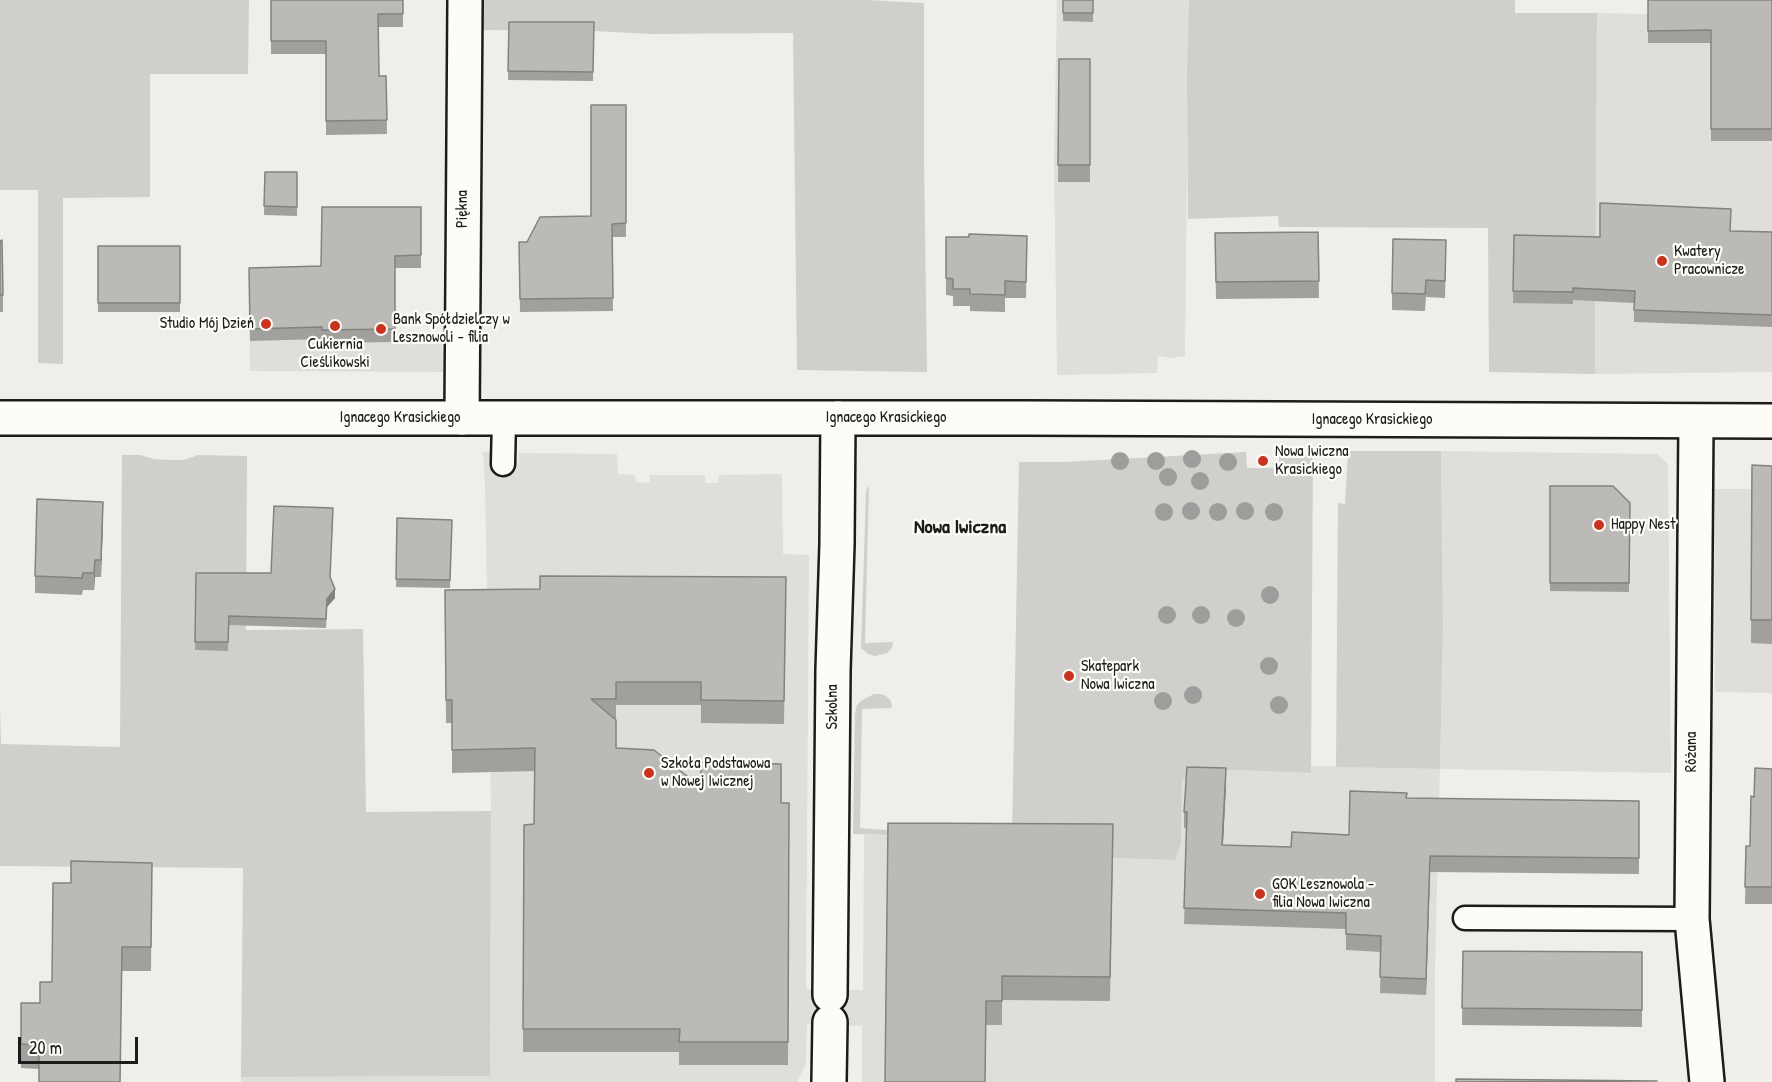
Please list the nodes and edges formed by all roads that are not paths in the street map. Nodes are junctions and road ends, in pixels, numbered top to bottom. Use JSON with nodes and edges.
{"nodes":[{"id":1,"x":465,"y":0,"type":"edge"},
{"id":2,"x":0,"y":418,"type":"edge"},
{"id":3,"x":462,"y":418,"type":"junction"},
{"id":4,"x":504,"y":418,"type":"junction"},
{"id":5,"x":838,"y":418,"type":"junction"},
{"id":6,"x":1772,"y":421,"type":"edge"},
{"id":7,"x":1696,"y":422,"type":"junction"},
{"id":8,"x":503,"y":464,"type":"dead end"},
{"id":9,"x":1465,"y":918,"type":"dead end"},
{"id":10,"x":1692,"y":919,"type":"junction"},
{"id":11,"x":829,"y":1082,"type":"edge"},
{"id":12,"x":1707,"y":1082,"type":"edge"}],
"edges":[{"from":1,"to":3,"type":"street","name":"Piękna"},
{"from":2,"to":3,"type":"street","name":"Ignacego Krasickiego"},
{"from":3,"to":4,"type":"street","name":"Ignacego Krasickiego"},
{"from":4,"to":5,"type":"street","name":"Ignacego Krasickiego"},
{"from":4,"to":8,"type":"lane"},
{"from":5,"to":7,"type":"street","name":"Ignacego Krasickiego"},
{"from":5,"to":11,"type":"street","name":"Szkolna"},
{"from":6,"to":7,"type":"street","name":"Ignacego Krasickiego"},
{"from":7,"to":10,"type":"street","name":"Różana"},
{"from":9,"to":10,"type":"lane"},
{"from":10,"to":12,"type":"street","name":"Różana"}]}
